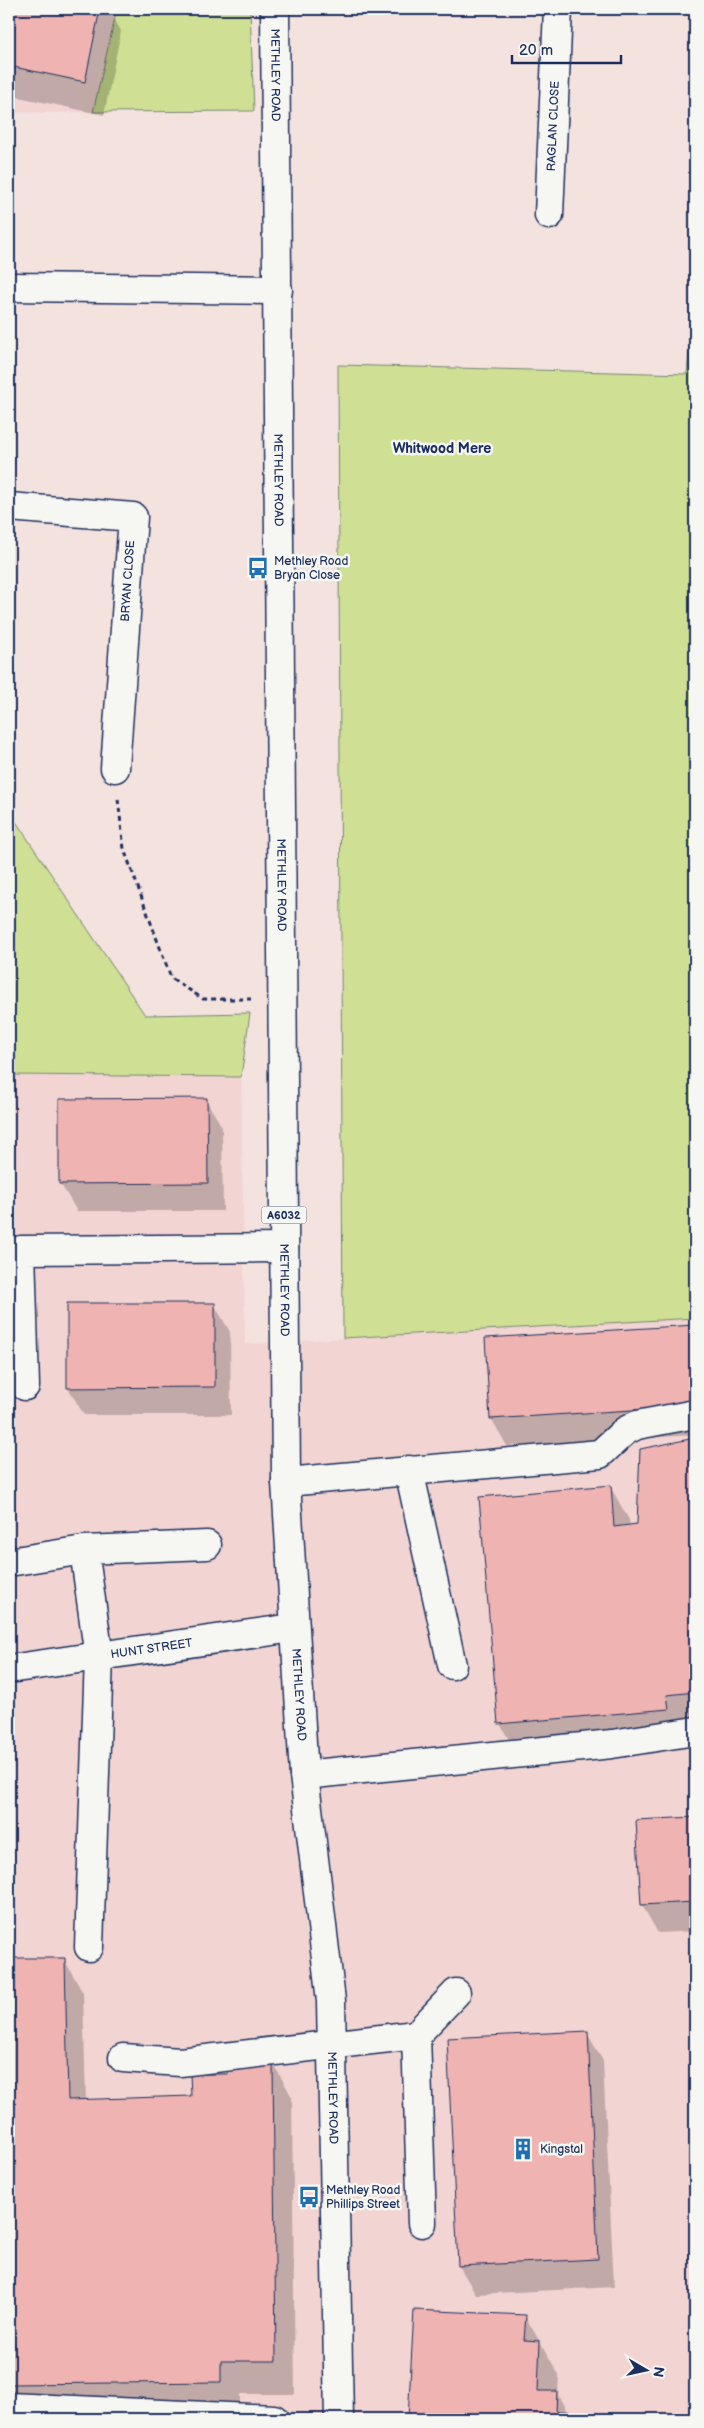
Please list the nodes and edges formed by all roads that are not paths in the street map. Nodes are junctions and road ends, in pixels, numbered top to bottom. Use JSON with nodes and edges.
{"nodes":[{"id":1,"x":275,"y":9,"type":"edge"},
{"id":2,"x":558,"y":9,"type":"edge"},
{"id":3,"x":549,"y":215,"type":"dead end"},
{"id":4,"x":9,"y":287,"type":"edge"},
{"id":5,"x":278,"y":290,"type":"junction"},
{"id":6,"x":9,"y":507,"type":"edge"},
{"id":7,"x":115,"y":768,"type":"road end"},
{"id":8,"x":284,"y":1248,"type":"junction"},
{"id":9,"x":25,"y":1386,"type":"dead end"},
{"id":10,"x":695,"y":1414,"type":"edge"},
{"id":11,"x":409,"y":1470,"type":"junction"},
{"id":12,"x":286,"y":1482,"type":"junction"},
{"id":13,"x":207,"y":1545,"type":"dead end"},
{"id":14,"x":84,"y":1550,"type":"junction"},
{"id":15,"x":9,"y":1562,"type":"edge"},
{"id":16,"x":293,"y":1628,"type":"junction"},
{"id":17,"x":100,"y":1658,"type":"junction"},
{"id":18,"x":452,"y":1665,"type":"dead end"},
{"id":19,"x":9,"y":1669,"type":"edge"},
{"id":20,"x":695,"y":1731,"type":"edge"},
{"id":21,"x":304,"y":1775,"type":"junction"},
{"id":22,"x":89,"y":1947,"type":"dead end"},
{"id":23,"x":456,"y":1992,"type":"dead end"},
{"id":24,"x":416,"y":2035,"type":"junction"},
{"id":25,"x":332,"y":2045,"type":"junction"},
{"id":26,"x":123,"y":2058,"type":"dead end"},
{"id":27,"x":422,"y":2223,"type":"dead end"},
{"id":28,"x":9,"y":2407,"type":"edge"},
{"id":29,"x":274,"y":2419,"type":"edge"},
{"id":30,"x":340,"y":2419,"type":"edge"}],
"edges":[{"from":1,"to":5,"type":"main road","name":"METHLEY ROAD","number":"A6032"},
{"from":2,"to":3,"type":"main road","name":"RAGLAN CLOSE"},
{"from":4,"to":5,"type":"main road"},
{"from":5,"to":8,"type":"main road","name":"METHLEY ROAD","number":"A6032"},
{"from":6,"to":7,"type":"main road","name":"BRYAN CLOSE"},
{"from":8,"to":9,"type":"main road"},
{"from":8,"to":12,"type":"main road","name":"METHLEY ROAD","number":"A6032"},
{"from":10,"to":11,"type":"main road"},
{"from":11,"to":12,"type":"main road"},
{"from":11,"to":18,"type":"main road"},
{"from":12,"to":16,"type":"main road","name":"METHLEY ROAD","number":"A6032"},
{"from":13,"to":14,"type":"main road"},
{"from":14,"to":15,"type":"main road"},
{"from":14,"to":17,"type":"main road"},
{"from":16,"to":17,"type":"main road","name":"HUNT STREET"},
{"from":16,"to":21,"type":"main road","name":"METHLEY ROAD","number":"A6032"},
{"from":17,"to":19,"type":"main road","name":"HUNT STREET"},
{"from":17,"to":22,"type":"main road"},
{"from":20,"to":21,"type":"main road"},
{"from":21,"to":25,"type":"main road","name":"METHLEY ROAD","number":"A6032"},
{"from":23,"to":24,"type":"main road"},
{"from":24,"to":25,"type":"main road"},
{"from":24,"to":27,"type":"main road"},
{"from":25,"to":26,"type":"main road"},
{"from":25,"to":30,"type":"main road","name":"METHLEY ROAD","number":"A6032"},
{"from":28,"to":29,"type":"main road"}]}
